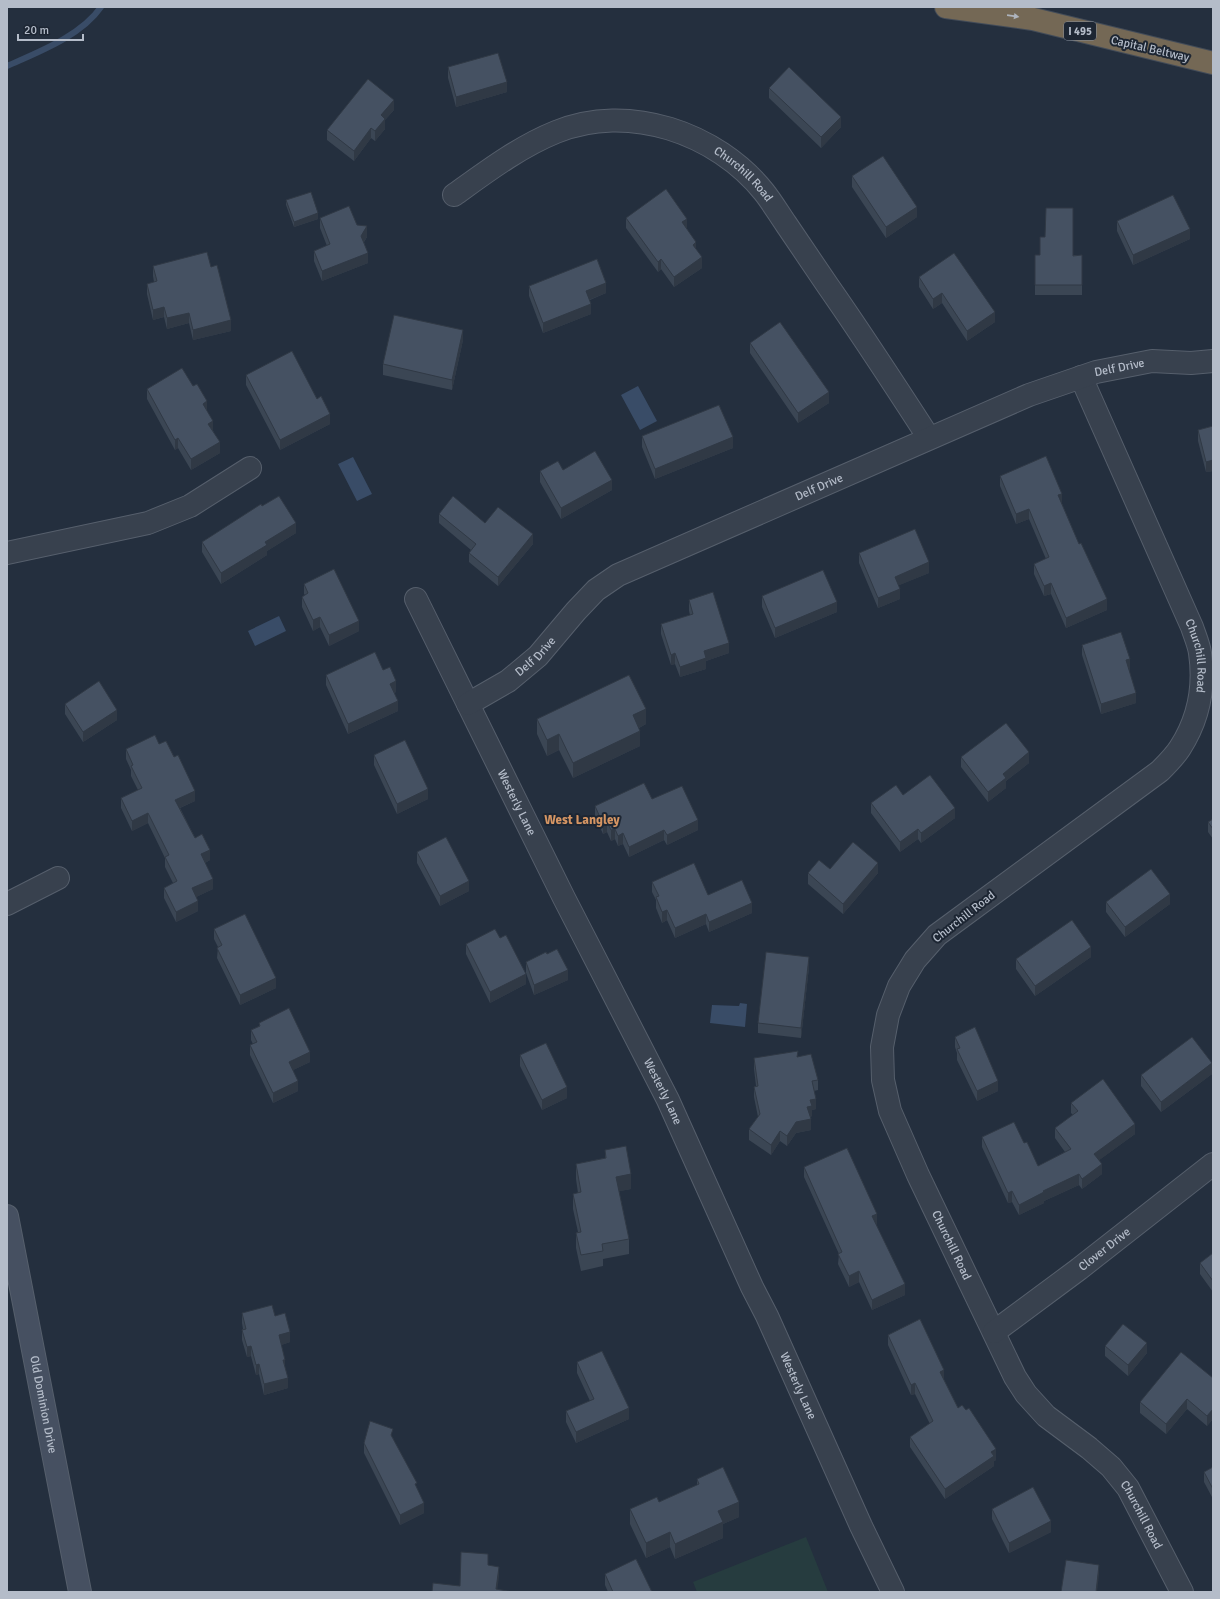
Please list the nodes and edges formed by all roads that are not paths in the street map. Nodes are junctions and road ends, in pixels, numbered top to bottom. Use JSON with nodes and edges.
{"nodes":[{"id":1,"x":946,"y":7,"type":"edge"},
{"id":2,"x":1213,"y":63,"type":"edge"},
{"id":3,"x":454,"y":195,"type":"dead end"},
{"id":4,"x":1213,"y":361,"type":"edge"},
{"id":5,"x":1081,"y":377,"type":"junction"},
{"id":6,"x":929,"y":438,"type":"junction"},
{"id":7,"x":250,"y":468,"type":"dead end"},
{"id":8,"x":7,"y":553,"type":"edge"},
{"id":9,"x":416,"y":599,"type":"dead end"},
{"id":10,"x":468,"y":704,"type":"junction"},
{"id":11,"x":58,"y":878,"type":"dead end"},
{"id":12,"x":7,"y":904,"type":"edge"},
{"id":13,"x":1213,"y":1164,"type":"edge"},
{"id":14,"x":7,"y":1216,"type":"edge"},
{"id":15,"x":11,"y":1263,"type":"edge"},
{"id":16,"x":994,"y":1332,"type":"junction"},
{"id":17,"x":80,"y":1592,"type":"edge"},
{"id":18,"x":893,"y":1592,"type":"edge"},
{"id":19,"x":1182,"y":1592,"type":"edge"}],
"edges":[{"from":1,"to":2,"type":"highway","name":"Capital Beltway","number":"I 495","one_way":true},
{"from":3,"to":6,"type":"street","name":"Churchill Road"},
{"from":4,"to":5,"type":"street","name":"Delf Drive"},
{"from":5,"to":6,"type":"street","name":"Delf Drive"},
{"from":5,"to":16,"type":"street","name":"Churchill Road"},
{"from":6,"to":10,"type":"street","name":"Delf Drive"},
{"from":7,"to":8,"type":"street"},
{"from":9,"to":10,"type":"street","name":"Westerly Lane"},
{"from":10,"to":18,"type":"street","name":"Westerly Lane"},
{"from":11,"to":12,"type":"street"},
{"from":13,"to":16,"type":"street","name":"Clover Drive"},
{"from":14,"to":15,"type":"main road","name":"Old Dominion Drive"},
{"from":15,"to":17,"type":"main road","name":"Old Dominion Drive"},
{"from":16,"to":19,"type":"street","name":"Churchill Road"}]}
